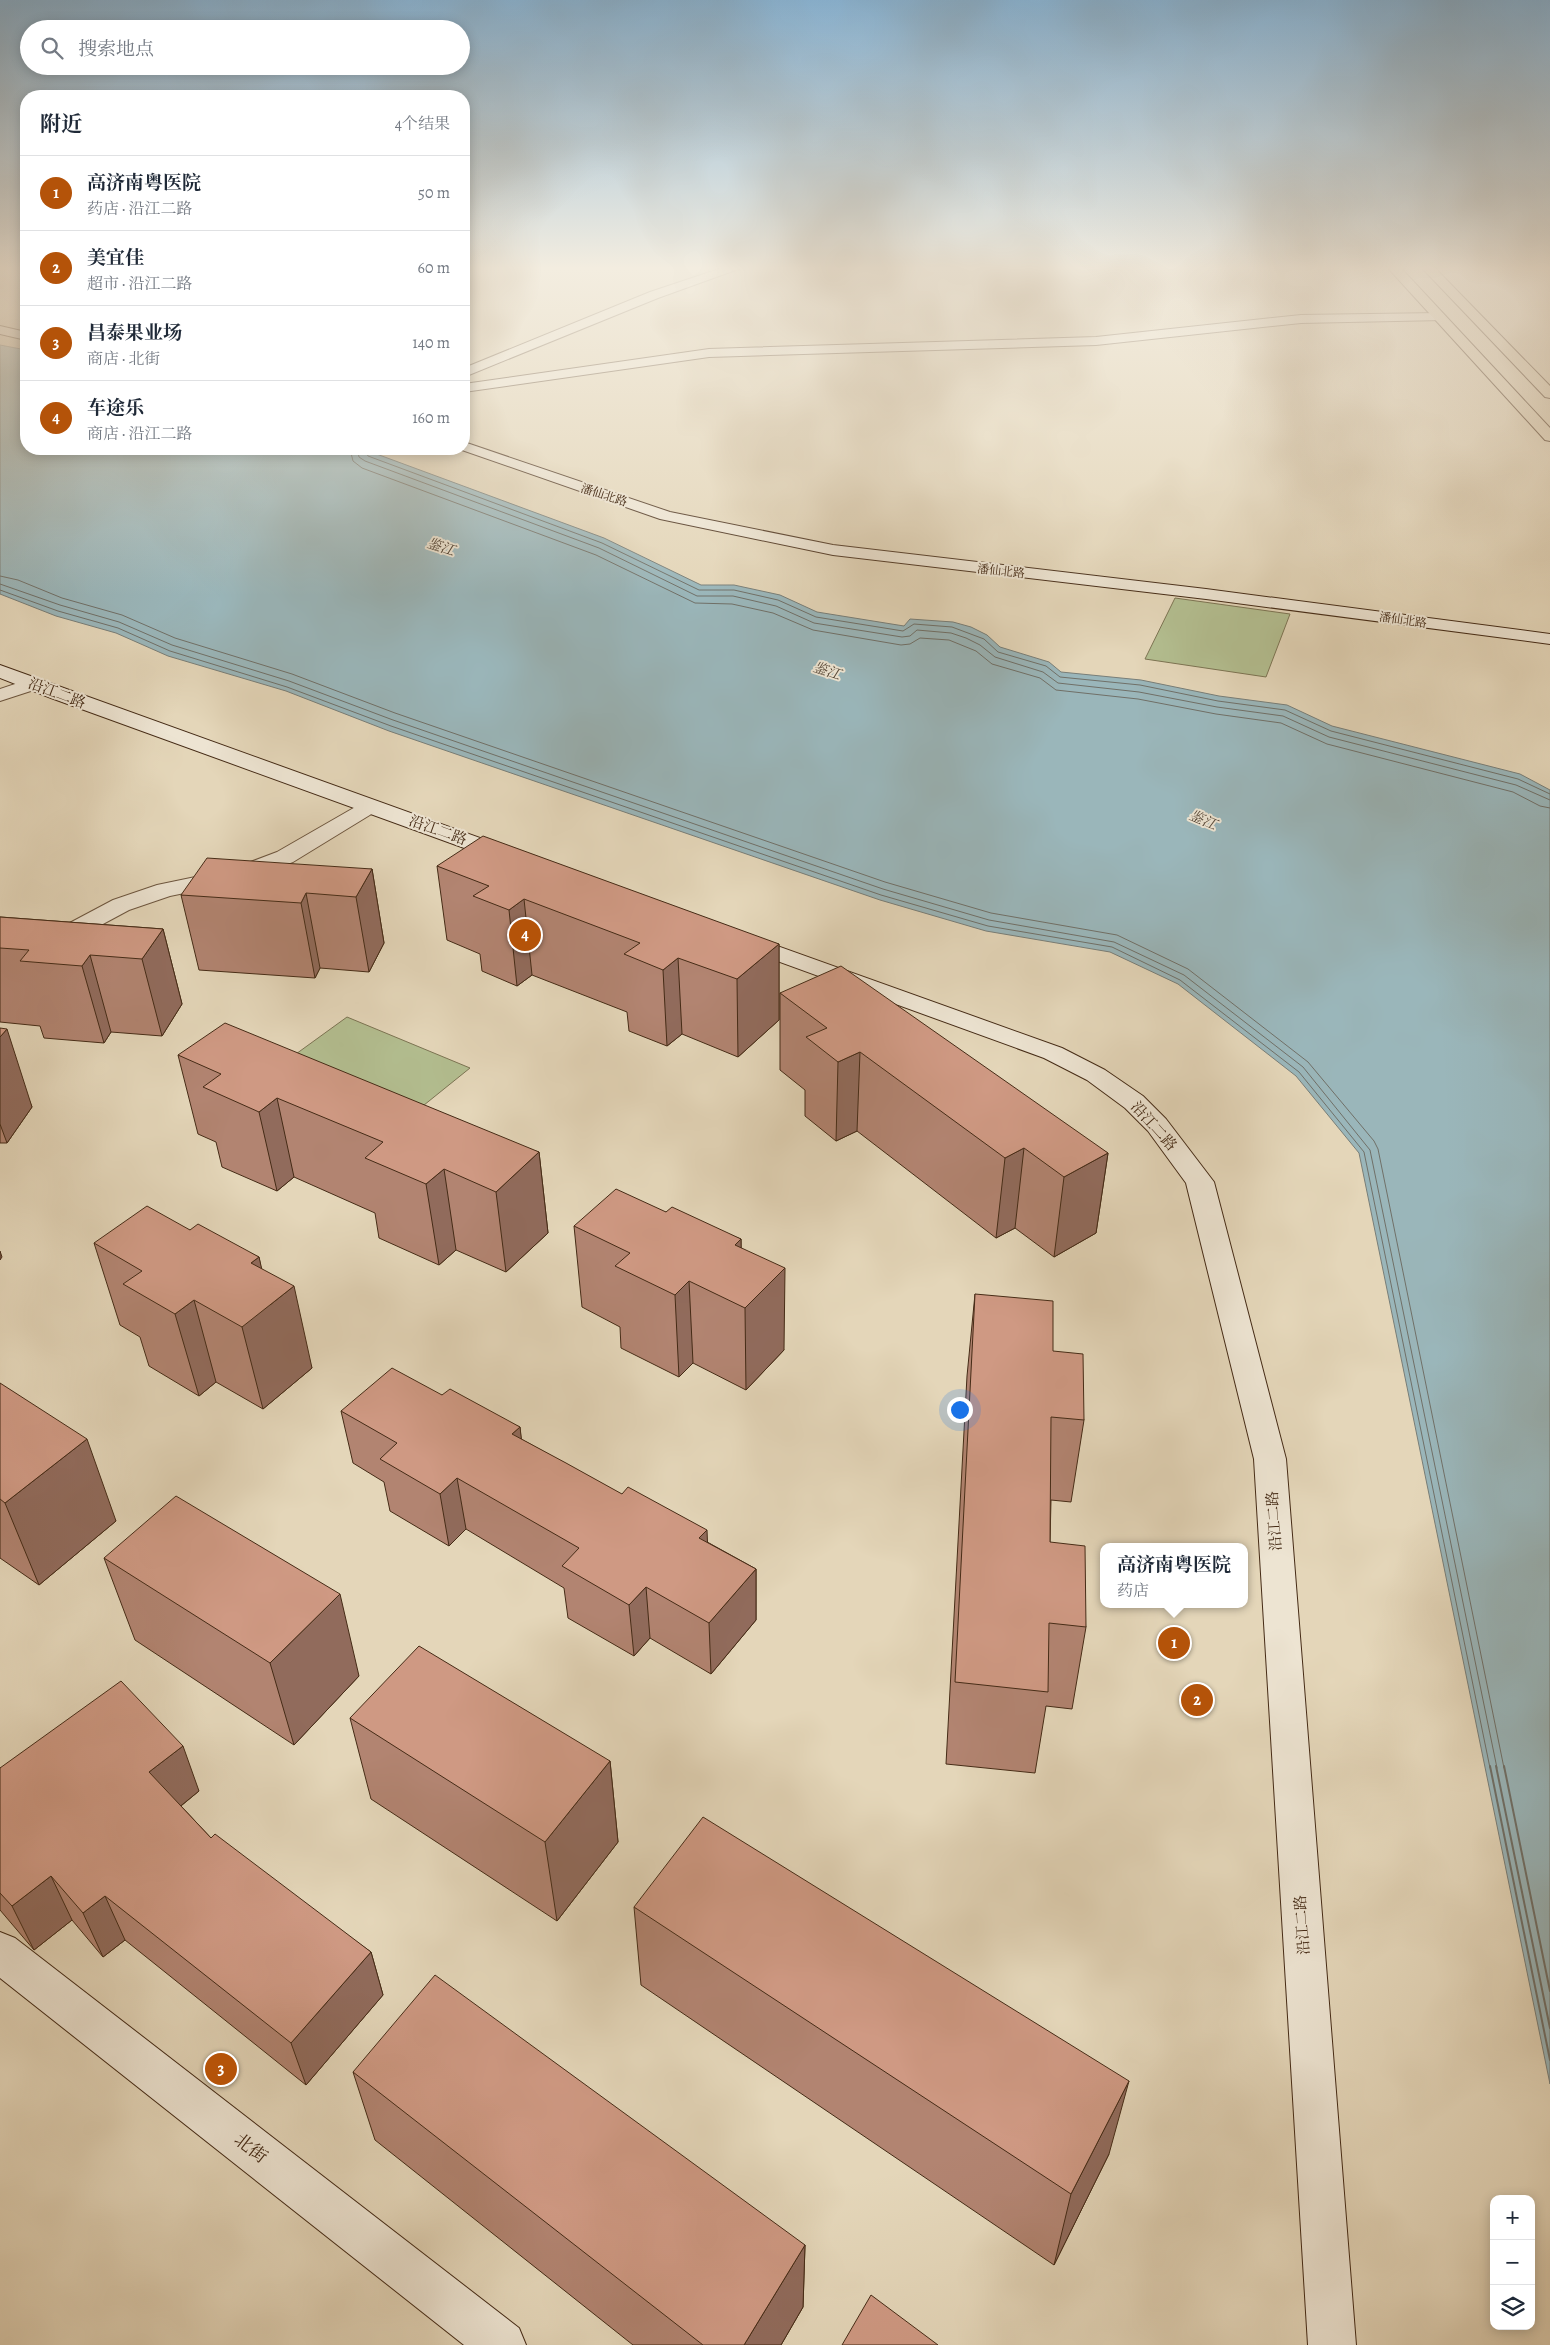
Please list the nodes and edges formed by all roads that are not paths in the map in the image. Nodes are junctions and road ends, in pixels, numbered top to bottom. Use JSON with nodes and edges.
{"nodes":[{"id":1,"x":541,"y":376,"type":"edge"},
{"id":2,"x":1494,"y":376,"type":"edge"},
{"id":3,"x":1533,"y":376,"type":"edge"},
{"id":4,"x":470,"y":387,"type":"edge"},
{"id":5,"x":1550,"y":394,"type":"edge"},
{"id":6,"x":1550,"y":437,"type":"edge"},
{"id":7,"x":470,"y":448,"type":"edge"},
{"id":8,"x":1550,"y":639,"type":"edge"},
{"id":9,"x":0,"y":671,"type":"edge"},
{"id":10,"x":33,"y":684,"type":"junction"},
{"id":11,"x":0,"y":695,"type":"edge"},
{"id":12,"x":371,"y":806,"type":"junction"},
{"id":13,"x":530,"y":864,"type":"edge"},
{"id":14,"x":717,"y":931,"type":"edge"},
{"id":15,"x":0,"y":970,"type":"edge"},
{"id":16,"x":0,"y":1952,"type":"edge"},
{"id":17,"x":502,"y":2345,"type":"edge"},
{"id":18,"x":1332,"y":2345,"type":"edge"}],
"edges":[{"from":1,"to":4,"type":"street"},
{"from":2,"to":6,"type":"main road"},
{"from":3,"to":5,"type":"main road"},
{"from":7,"to":8,"type":"street","name":"潘仙北路"},
{"from":9,"to":10,"type":"street","name":"沿江二路"},
{"from":10,"to":11,"type":"street"},
{"from":10,"to":12,"type":"street","name":"沿江二路"},
{"from":12,"to":13,"type":"street","name":"沿江二路"},
{"from":12,"to":15,"type":"street"},
{"from":14,"to":18,"type":"street","name":"沿江二路"},
{"from":16,"to":17,"type":"street","name":"北街"}]}
